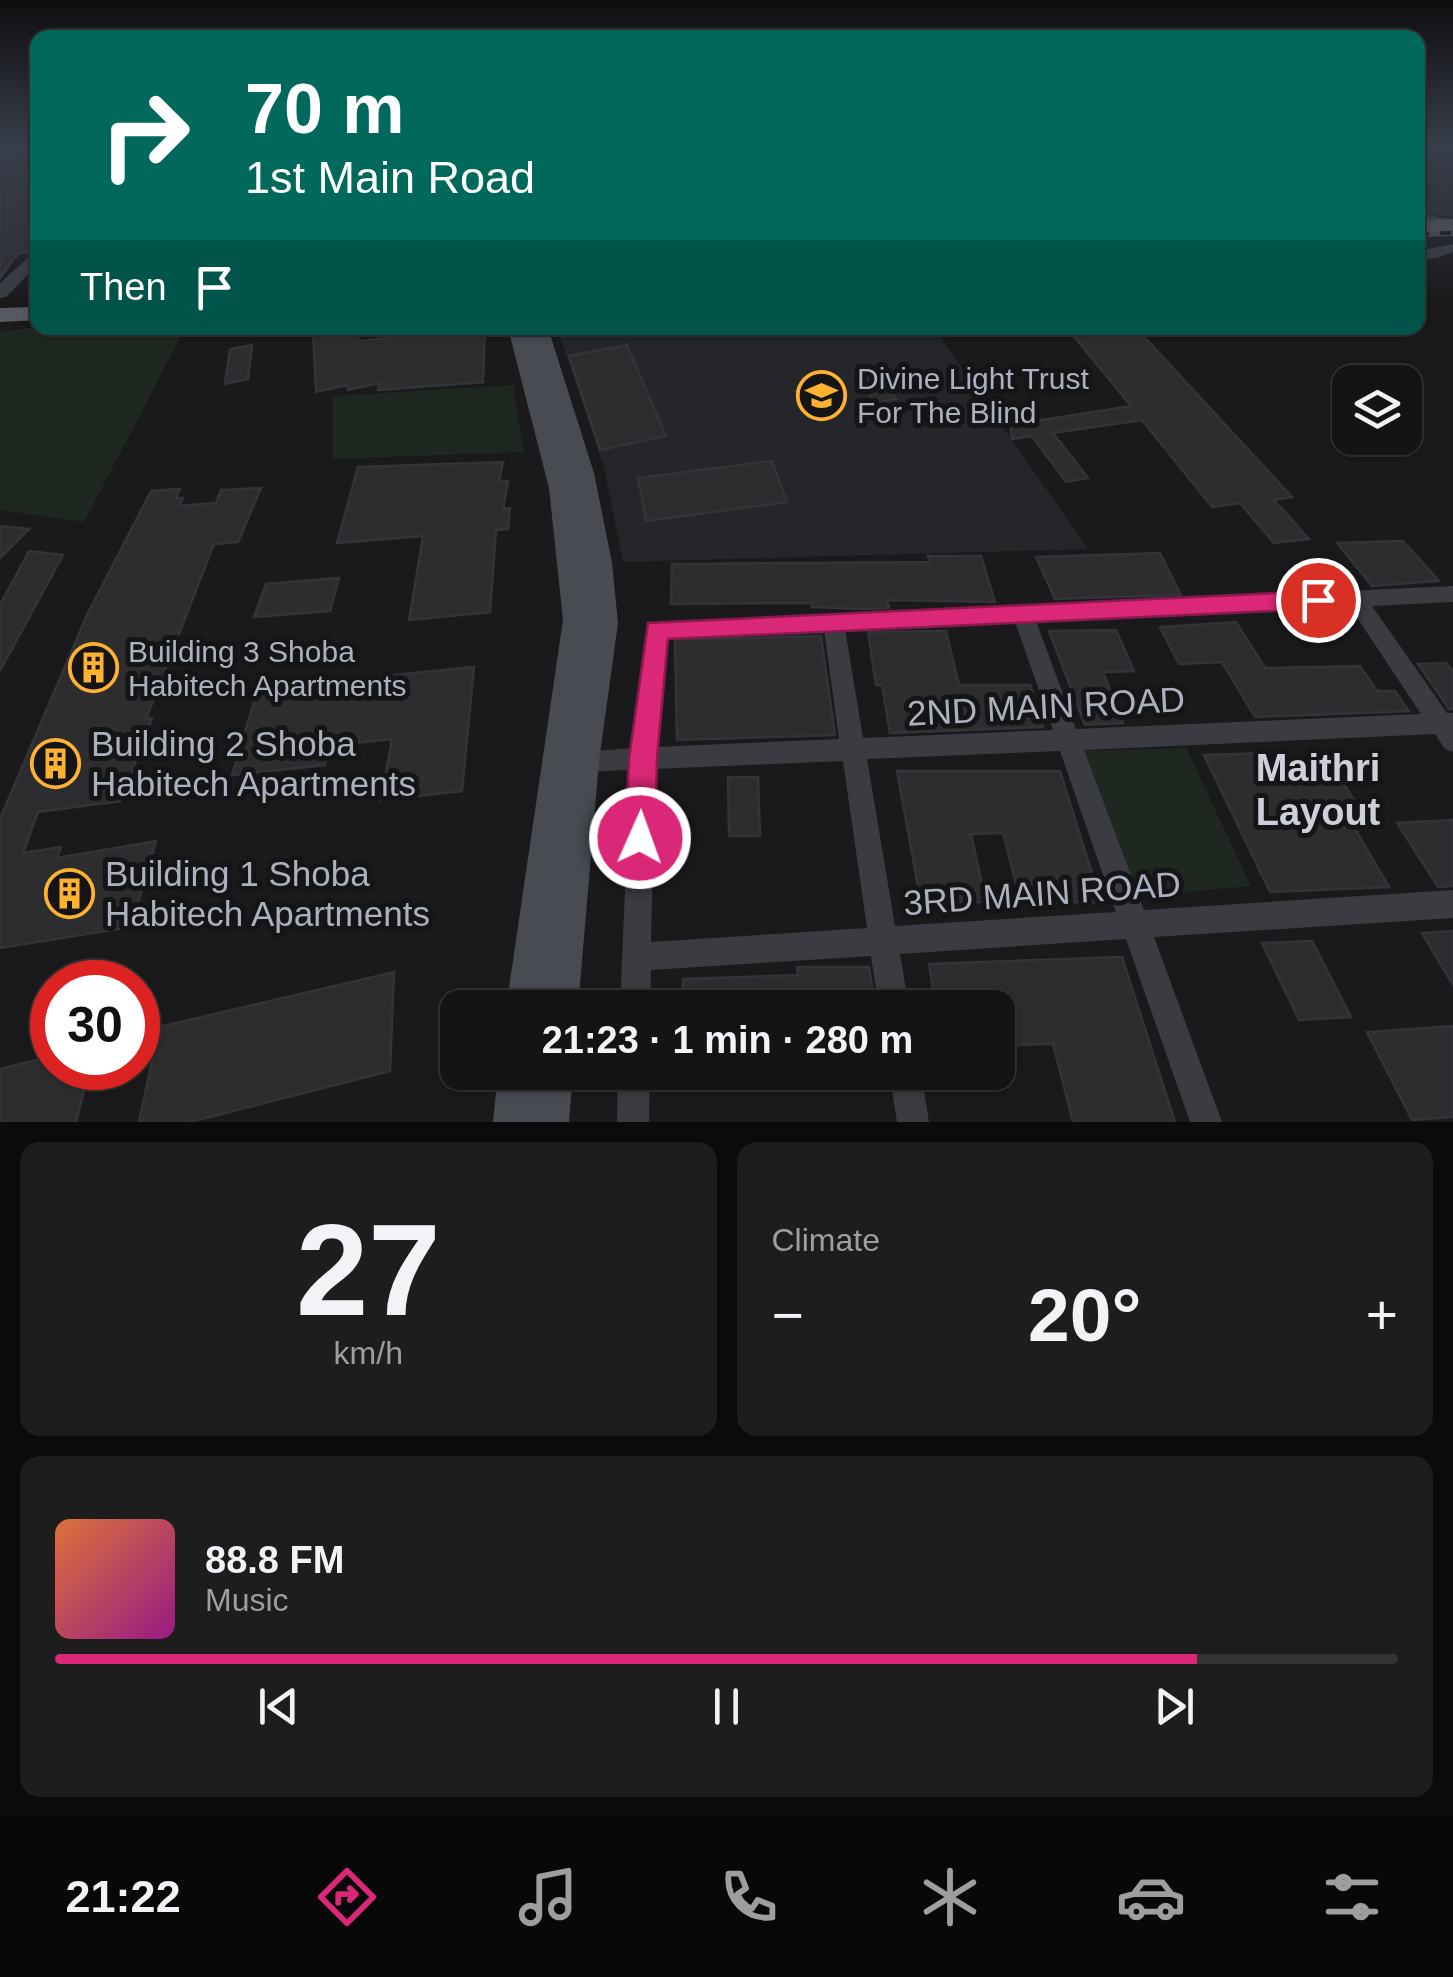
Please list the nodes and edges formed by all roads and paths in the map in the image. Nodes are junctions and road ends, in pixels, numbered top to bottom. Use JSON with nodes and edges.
{"nodes":[{"id":1,"x":1425,"y":219,"type":"edge"},
{"id":2,"x":1453,"y":225,"type":"edge"},
{"id":3,"x":1425,"y":226,"type":"edge"},
{"id":4,"x":1453,"y":237,"type":"edge"},
{"id":5,"x":1425,"y":238,"type":"edge"},
{"id":6,"x":1453,"y":248,"type":"edge"},
{"id":7,"x":1425,"y":255,"type":"edge"},
{"id":8,"x":30,"y":262,"type":"edge"},
{"id":9,"x":0,"y":293,"type":"edge"},
{"id":10,"x":30,"y":314,"type":"edge"},
{"id":11,"x":0,"y":315,"type":"edge"},
{"id":12,"x":30,"y":316,"type":"edge"},
{"id":13,"x":0,"y":324,"type":"edge"},
{"id":14,"x":520,"y":335,"type":"edge"},
{"id":15,"x":540,"y":335,"type":"edge"},
{"id":16,"x":1453,"y":594,"type":"edge"},
{"id":17,"x":1355,"y":598,"type":"junction"},
{"id":18,"x":1023,"y":613,"type":"junction"},
{"id":19,"x":590,"y":621,"type":"junction"},
{"id":20,"x":833,"y":622,"type":"junction"},
{"id":21,"x":1449,"y":729,"type":"edge"},
{"id":22,"x":1069,"y":740,"type":"junction"},
{"id":23,"x":853,"y":750,"type":"junction"},
{"id":24,"x":636,"y":759,"type":"junction"},
{"id":25,"x":582,"y":761,"type":"junction"},
{"id":26,"x":1453,"y":904,"type":"edge"},
{"id":27,"x":1135,"y":925,"type":"junction"},
{"id":28,"x":884,"y":941,"type":"junction"},
{"id":29,"x":636,"y":957,"type":"junction"},
{"id":30,"x":530,"y":990,"type":"edge"},
{"id":31,"x":559,"y":990,"type":"edge"},
{"id":32,"x":635,"y":990,"type":"edge"},
{"id":33,"x":891,"y":990,"type":"edge"},
{"id":34,"x":634,"y":1090,"type":"edge"},
{"id":35,"x":908,"y":1090,"type":"edge"},
{"id":36,"x":634,"y":1122,"type":"edge"},
{"id":37,"x":913,"y":1122,"type":"edge"},
{"id":38,"x":1206,"y":1122,"type":"edge"}],
"edges":[{"from":1,"to":2,"type":"street"},
{"from":2,"to":3,"type":"main road"},
{"from":4,"to":5,"type":"main road"},
{"from":6,"to":7,"type":"street"},
{"from":8,"to":9,"type":"street"},
{"from":10,"to":11,"type":"main road"},
{"from":12,"to":13,"type":"main road"},
{"from":14,"to":19,"type":"main road"},
{"from":15,"to":19,"type":"main road"},
{"from":16,"to":17,"type":"street"},
{"from":17,"to":18,"type":"street"},
{"from":17,"to":21,"type":"street"},
{"from":18,"to":20,"type":"street"},
{"from":18,"to":22,"type":"street"},
{"from":19,"to":25,"type":"main road"},
{"from":19,"to":30,"type":"main road"},
{"from":20,"to":23,"type":"street"},
{"from":20,"to":24,"type":"street"},
{"from":21,"to":22,"type":"street","name":"2ND MAIN ROAD"},
{"from":22,"to":23,"type":"street","name":"2ND MAIN ROAD"},
{"from":22,"to":27,"type":"street"},
{"from":23,"to":24,"type":"street","name":"2ND MAIN ROAD"},
{"from":23,"to":28,"type":"street"},
{"from":24,"to":25,"type":"street","name":"2ND MAIN ROAD"},
{"from":24,"to":29,"type":"street"},
{"from":25,"to":31,"type":"main road"},
{"from":26,"to":27,"type":"street","name":"3RD MAIN ROAD"},
{"from":27,"to":28,"type":"street","name":"3RD MAIN ROAD"},
{"from":27,"to":38,"type":"street"},
{"from":28,"to":29,"type":"street","name":"3RD MAIN ROAD"},
{"from":28,"to":33,"type":"street"},
{"from":29,"to":32,"type":"street"},
{"from":34,"to":36,"type":"street"},
{"from":35,"to":37,"type":"street"}]}
